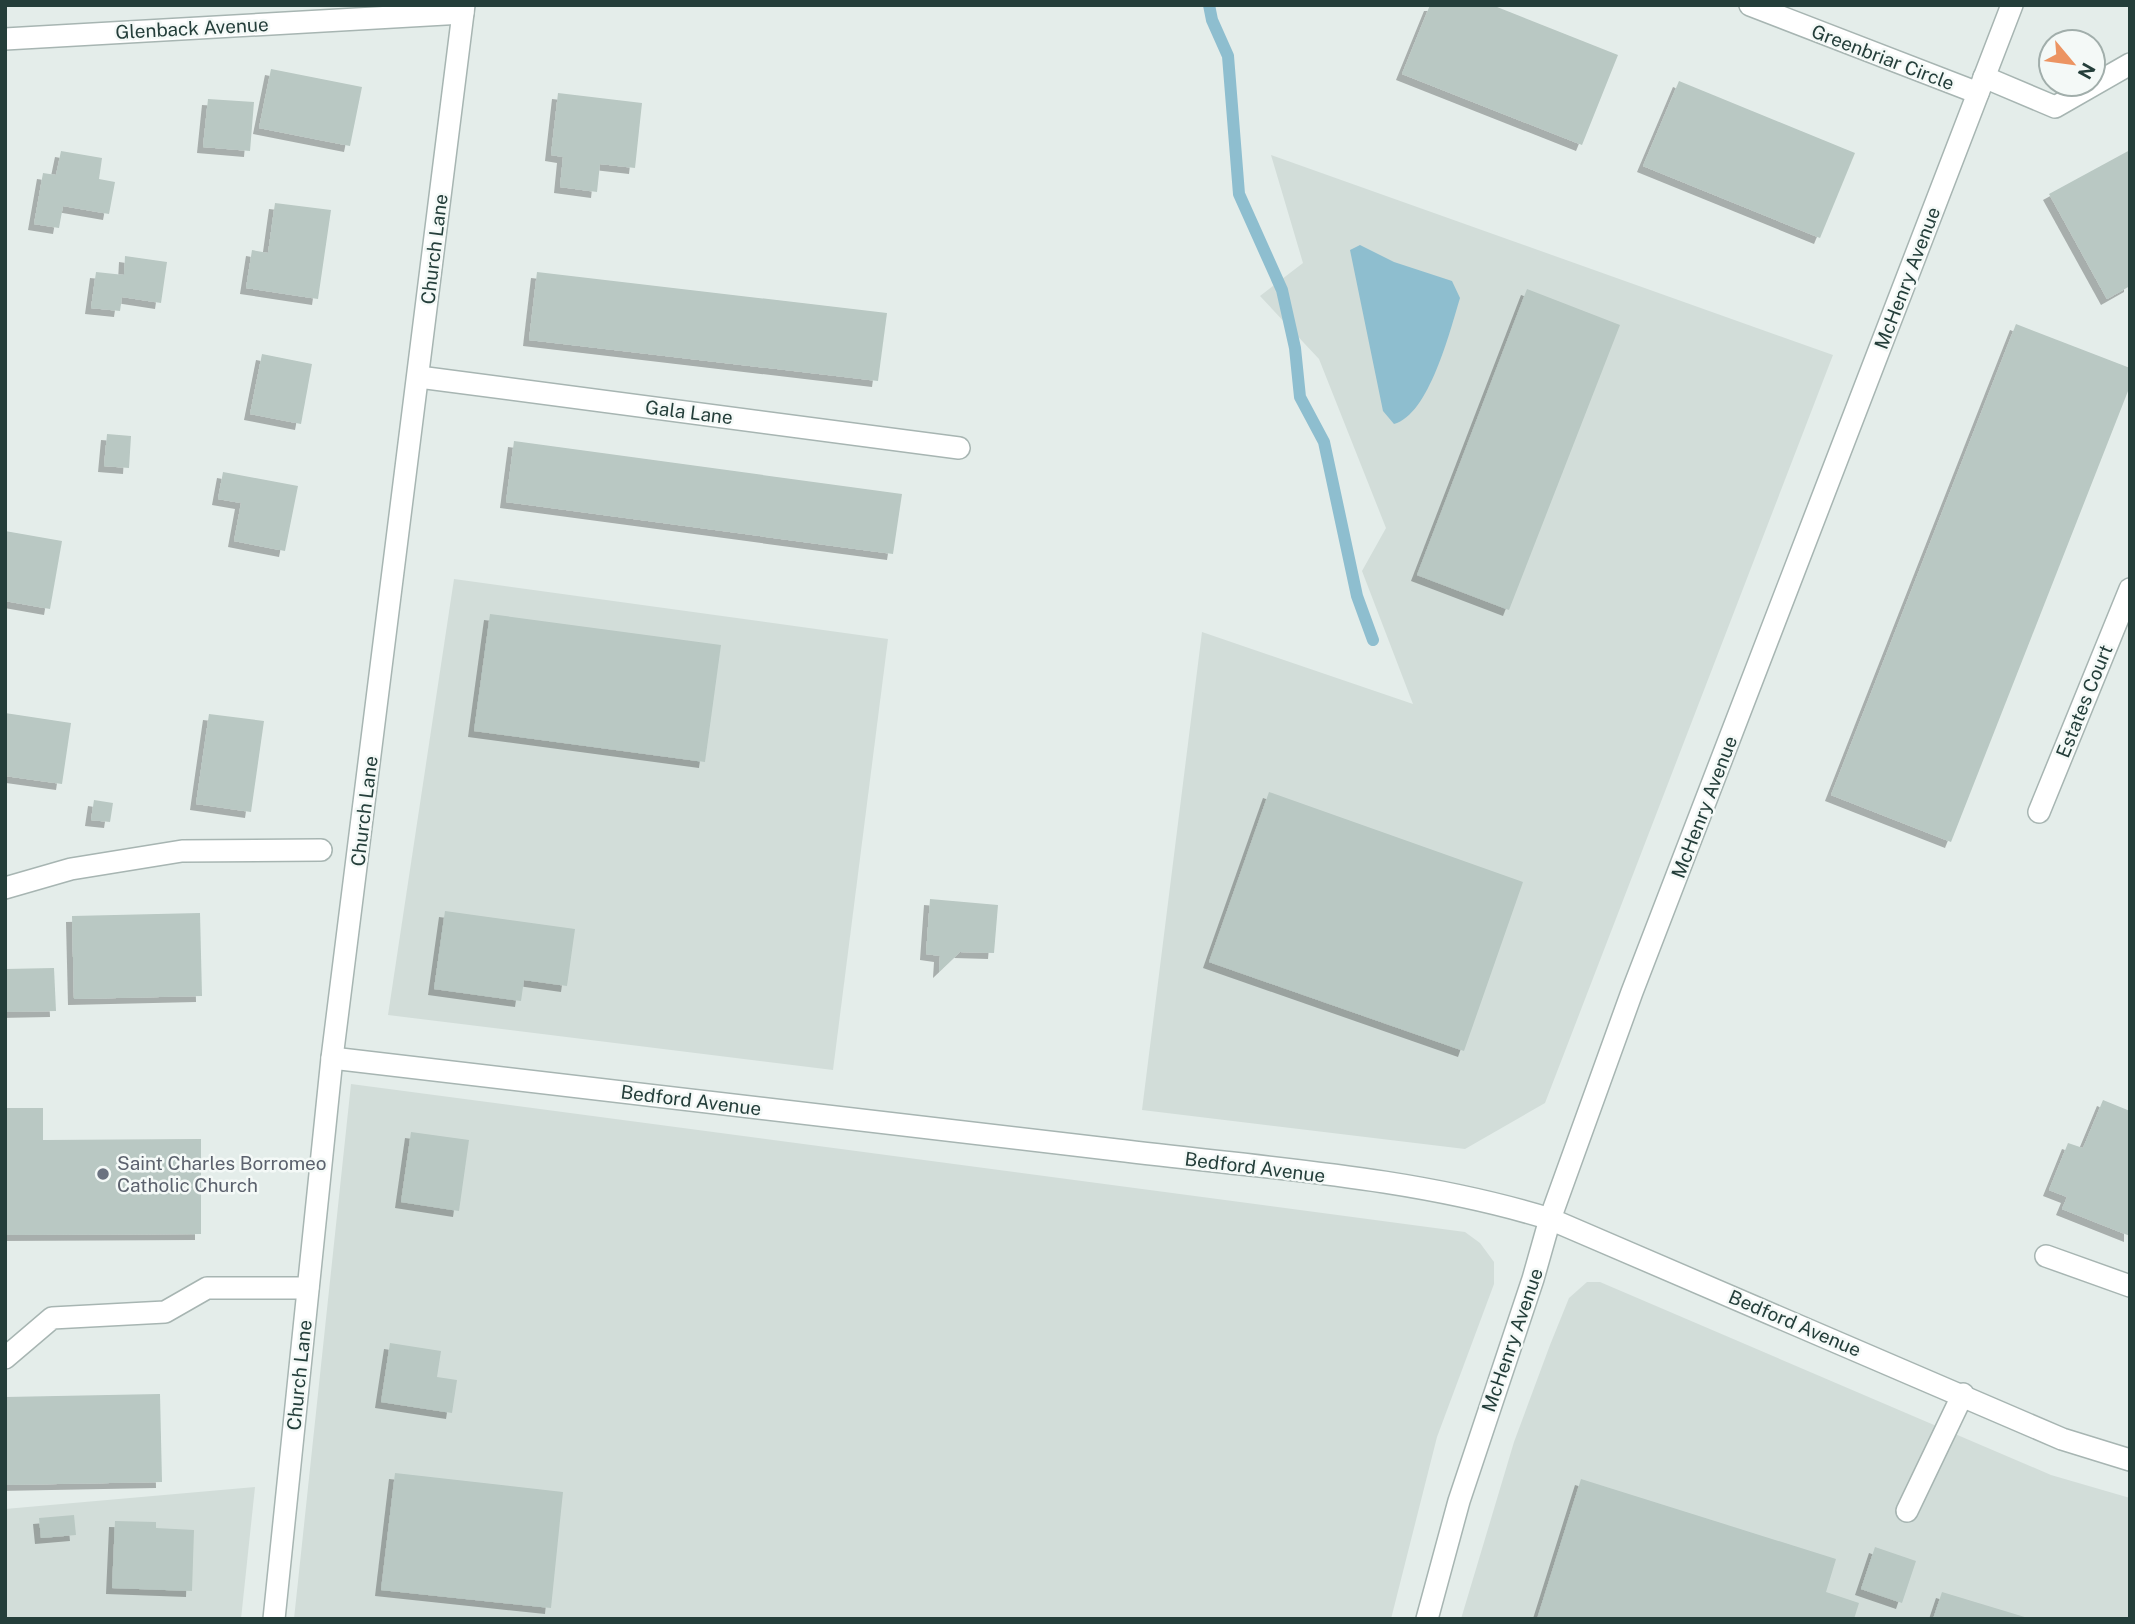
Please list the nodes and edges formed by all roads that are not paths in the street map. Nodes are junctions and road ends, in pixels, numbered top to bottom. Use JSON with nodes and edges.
{"nodes":[{"id":1,"x":1749,"y":5,"type":"edge"},
{"id":2,"x":2012,"y":5,"type":"edge"},
{"id":3,"x":463,"y":9,"type":"edge"},
{"id":4,"x":5,"y":39,"type":"edge"},
{"id":5,"x":2130,"y":64,"type":"edge"},
{"id":6,"x":1981,"y":85,"type":"junction"},
{"id":7,"x":419,"y":377,"type":"junction"},
{"id":8,"x":959,"y":448,"type":"dead end"},
{"id":9,"x":2130,"y":589,"type":"edge"},
{"id":10,"x":2039,"y":812,"type":"dead end"},
{"id":11,"x":321,"y":850,"type":"dead end"},
{"id":12,"x":5,"y":888,"type":"edge"},
{"id":13,"x":332,"y":1058,"type":"junction"},
{"id":14,"x":1550,"y":1219,"type":"junction"},
{"id":15,"x":2046,"y":1256,"type":"dead end"},
{"id":16,"x":2130,"y":1286,"type":"edge"},
{"id":17,"x":308,"y":1288,"type":"junction"},
{"id":18,"x":5,"y":1358,"type":"edge"},
{"id":19,"x":1963,"y":1394,"type":"junction"},
{"id":20,"x":2130,"y":1460,"type":"edge"},
{"id":21,"x":1907,"y":1511,"type":"dead end"},
{"id":22,"x":274,"y":1619,"type":"edge"},
{"id":23,"x":1427,"y":1619,"type":"edge"}],
"edges":[{"from":1,"to":6,"type":"street","name":"Greenbriar Circle"},
{"from":2,"to":6,"type":"street","name":"McHenry Avenue"},
{"from":3,"to":4,"type":"street","name":"Glenback Avenue"},
{"from":3,"to":7,"type":"street","name":"Church Lane"},
{"from":5,"to":6,"type":"street","name":"Greenbriar Circle"},
{"from":6,"to":14,"type":"street","name":"McHenry Avenue"},
{"from":7,"to":8,"type":"street","name":"Gala Lane"},
{"from":7,"to":13,"type":"street","name":"Church Lane"},
{"from":9,"to":10,"type":"street","name":"Estates Court"},
{"from":11,"to":12,"type":"street"},
{"from":13,"to":14,"type":"street","name":"Bedford Avenue"},
{"from":13,"to":17,"type":"street","name":"Church Lane"},
{"from":14,"to":19,"type":"street","name":"Bedford Avenue"},
{"from":14,"to":23,"type":"street","name":"McHenry Avenue"},
{"from":15,"to":16,"type":"street"},
{"from":17,"to":18,"type":"street"},
{"from":17,"to":22,"type":"street","name":"Church Lane"},
{"from":19,"to":20,"type":"street","name":"Bedford Avenue"},
{"from":19,"to":21,"type":"street"}]}
